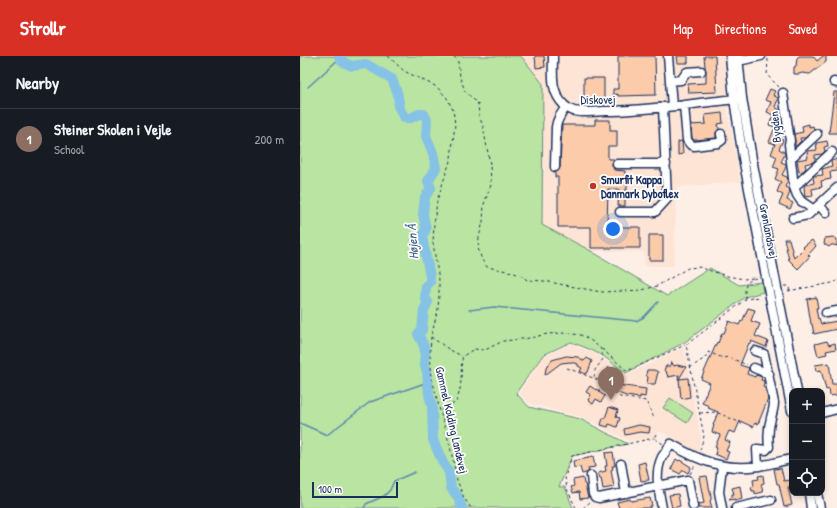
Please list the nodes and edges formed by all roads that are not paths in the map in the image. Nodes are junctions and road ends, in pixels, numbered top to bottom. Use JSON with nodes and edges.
{"nodes":[{"id":1,"x":553,"y":56,"type":"edge"},
{"id":2,"x":668,"y":56,"type":"edge"},
{"id":3,"x":761,"y":56,"type":"edge"},
{"id":4,"x":734,"y":58,"type":"edge"},
{"id":5,"x":701,"y":71,"type":"dead end"},
{"id":6,"x":670,"y":81,"type":"junction"},
{"id":7,"x":783,"y":94,"type":"road end"},
{"id":8,"x":738,"y":99,"type":"junction"},
{"id":9,"x":684,"y":105,"type":"junction"},
{"id":10,"x":672,"y":106,"type":"junction"},
{"id":11,"x":566,"y":107,"type":"junction"},
{"id":12,"x":663,"y":107,"type":"junction"},
{"id":13,"x":721,"y":134,"type":"dead end"},
{"id":14,"x":817,"y":134,"type":"dead end"},
{"id":15,"x":832,"y":152,"type":"dead end"},
{"id":16,"x":791,"y":158,"type":"junction"},
{"id":17,"x":617,"y":164,"type":"dead end"},
{"id":18,"x":666,"y":164,"type":"junction"},
{"id":19,"x":554,"y":167,"type":"dead end"},
{"id":20,"x":794,"y":187,"type":"junction"},
{"id":21,"x":837,"y":188,"type":"edge"},
{"id":22,"x":816,"y":208,"type":"junction"},
{"id":23,"x":620,"y":212,"type":"dead end"},
{"id":24,"x":826,"y":213,"type":"dead end"},
{"id":25,"x":792,"y":218,"type":"dead end"},
{"id":26,"x":837,"y":311,"type":"edge"},
{"id":27,"x":826,"y":314,"type":"dead end"},
{"id":28,"x":755,"y":351,"type":"dead end"},
{"id":29,"x":754,"y":368,"type":"road end"},
{"id":30,"x":768,"y":374,"type":"junction"},
{"id":31,"x":796,"y":388,"type":"edge"},
{"id":32,"x":789,"y":396,"type":"edge"},
{"id":33,"x":837,"y":409,"type":"edge"},
{"id":34,"x":825,"y":412,"type":"edge"},
{"id":35,"x":789,"y":460,"type":"edge"},
{"id":36,"x":621,"y":464,"type":"dead end"},
{"id":37,"x":722,"y":466,"type":"junction"},
{"id":38,"x":758,"y":466,"type":"junction"},
{"id":39,"x":591,"y":476,"type":"dead end"},
{"id":40,"x":658,"y":486,"type":"junction"},
{"id":41,"x":626,"y":493,"type":"junction"},
{"id":42,"x":810,"y":496,"type":"edge"},
{"id":43,"x":818,"y":496,"type":"edge"},
{"id":44,"x":771,"y":500,"type":"dead end"},
{"id":45,"x":693,"y":506,"type":"dead end"},
{"id":46,"x":662,"y":508,"type":"edge"},
{"id":47,"x":722,"y":508,"type":"edge"},
{"id":48,"x":736,"y":508,"type":"edge"},
{"id":49,"x":812,"y":508,"type":"edge"},
{"id":50,"x":820,"y":508,"type":"edge"}],
"edges":[{"from":1,"to":11,"type":"street","name":"Diskovej"},
{"from":2,"to":6,"type":"street"},
{"from":3,"to":4,"type":"street"},
{"from":4,"to":8,"type":"street","name":"Grønlandsvej"},
{"from":5,"to":6,"type":"street"},
{"from":6,"to":10,"type":"street"},
{"from":7,"to":16,"type":"street","name":"Bygden"},
{"from":8,"to":9,"type":"street","name":"Diskovej"},
{"from":8,"to":31,"type":"street","name":"Grønlandsvej"},
{"from":8,"to":32,"type":"street","name":"Grønlandsvej"},
{"from":9,"to":10,"type":"street","name":"Diskovej"},
{"from":9,"to":13,"type":"street"},
{"from":10,"to":12,"type":"street","name":"Diskovej"},
{"from":11,"to":12,"type":"street","name":"Diskovej"},
{"from":11,"to":19,"type":"street"},
{"from":12,"to":18,"type":"street"},
{"from":14,"to":16,"type":"street","name":"Bygden"},
{"from":15,"to":20,"type":"street"},
{"from":16,"to":20,"type":"street","name":"Bygden"},
{"from":17,"to":18,"type":"street"},
{"from":18,"to":23,"type":"street"},
{"from":20,"to":22,"type":"street","name":"Bygden"},
{"from":21,"to":22,"type":"street"},
{"from":22,"to":24,"type":"street","name":"Bygden"},
{"from":22,"to":25,"type":"street"},
{"from":26,"to":27,"type":"street"},
{"from":28,"to":30,"type":"street"},
{"from":29,"to":30,"type":"street"},
{"from":30,"to":38,"type":"street"},
{"from":33,"to":34,"type":"street"},
{"from":35,"to":38,"type":"street"},
{"from":36,"to":41,"type":"street"},
{"from":37,"to":38,"type":"street"},
{"from":37,"to":40,"type":"street"},
{"from":37,"to":47,"type":"street"},
{"from":39,"to":41,"type":"street"},
{"from":40,"to":41,"type":"street"},
{"from":40,"to":45,"type":"street"},
{"from":40,"to":46,"type":"street"},
{"from":42,"to":49,"type":"street"},
{"from":43,"to":50,"type":"street"},
{"from":44,"to":48,"type":"street"}]}
